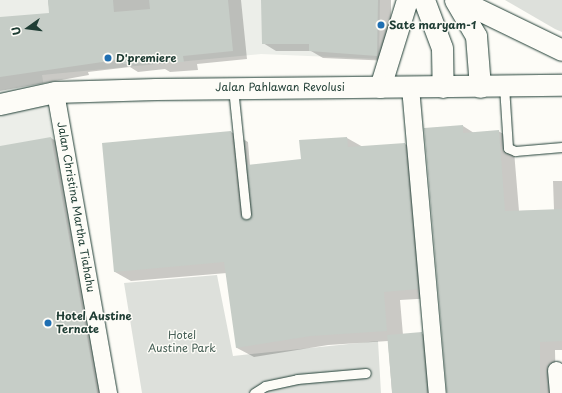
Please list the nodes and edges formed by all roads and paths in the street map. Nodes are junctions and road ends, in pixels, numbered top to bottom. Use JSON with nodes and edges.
{"nodes":[{"id":1,"x":407,"y":0,"type":"edge"},
{"id":2,"x":424,"y":0,"type":"edge"},
{"id":3,"x":455,"y":0,"type":"edge"},
{"id":4,"x":459,"y":0,"type":"edge"},
{"id":5,"x":562,"y":50,"type":"edge"},
{"id":6,"x":562,"y":85,"type":"edge"},
{"id":7,"x":504,"y":86,"type":"junction"},
{"id":8,"x":233,"y":87,"type":"junction"},
{"id":9,"x":380,"y":87,"type":"junction"},
{"id":10,"x":410,"y":87,"type":"junction"},
{"id":11,"x":443,"y":87,"type":"junction"},
{"id":12,"x":480,"y":87,"type":"junction"},
{"id":13,"x":55,"y":92,"type":"junction"},
{"id":14,"x":0,"y":104,"type":"edge"},
{"id":15,"x":562,"y":147,"type":"edge"},
{"id":16,"x":246,"y":214,"type":"dead end"},
{"id":17,"x":556,"y":370,"type":"dead end"},
{"id":18,"x":366,"y":373,"type":"dead end"},
{"id":19,"x":108,"y":393,"type":"edge"},
{"id":20,"x":254,"y":393,"type":"edge"},
{"id":21,"x":437,"y":393,"type":"edge"},
{"id":22,"x":558,"y":393,"type":"edge"}],
"edges":[{"from":1,"to":9,"type":"street"},
{"from":2,"to":11,"type":"street"},
{"from":3,"to":12,"type":"street"},
{"from":4,"to":5,"type":"street"},
{"from":6,"to":7,"type":"street","name":"Jalan Pahlawan Revolusi"},
{"from":7,"to":12,"type":"street","name":"Jalan Pahlawan Revolusi"},
{"from":7,"to":15,"type":"lane"},
{"from":8,"to":9,"type":"street","name":"Jalan Pahlawan Revolusi"},
{"from":8,"to":13,"type":"street","name":"Jalan Pahlawan Revolusi"},
{"from":8,"to":16,"type":"lane"},
{"from":9,"to":10,"type":"street","name":"Jalan Pahlawan Revolusi"},
{"from":10,"to":11,"type":"street","name":"Jalan Pahlawan Revolusi"},
{"from":10,"to":21,"type":"street"},
{"from":11,"to":12,"type":"street","name":"Jalan Pahlawan Revolusi"},
{"from":13,"to":14,"type":"street","name":"Jalan Pahlawan Revolusi"},
{"from":13,"to":19,"type":"street","name":"Jalan Christina Martha Tiahahu"},
{"from":17,"to":22,"type":"street"},
{"from":18,"to":20,"type":"lane"}]}
